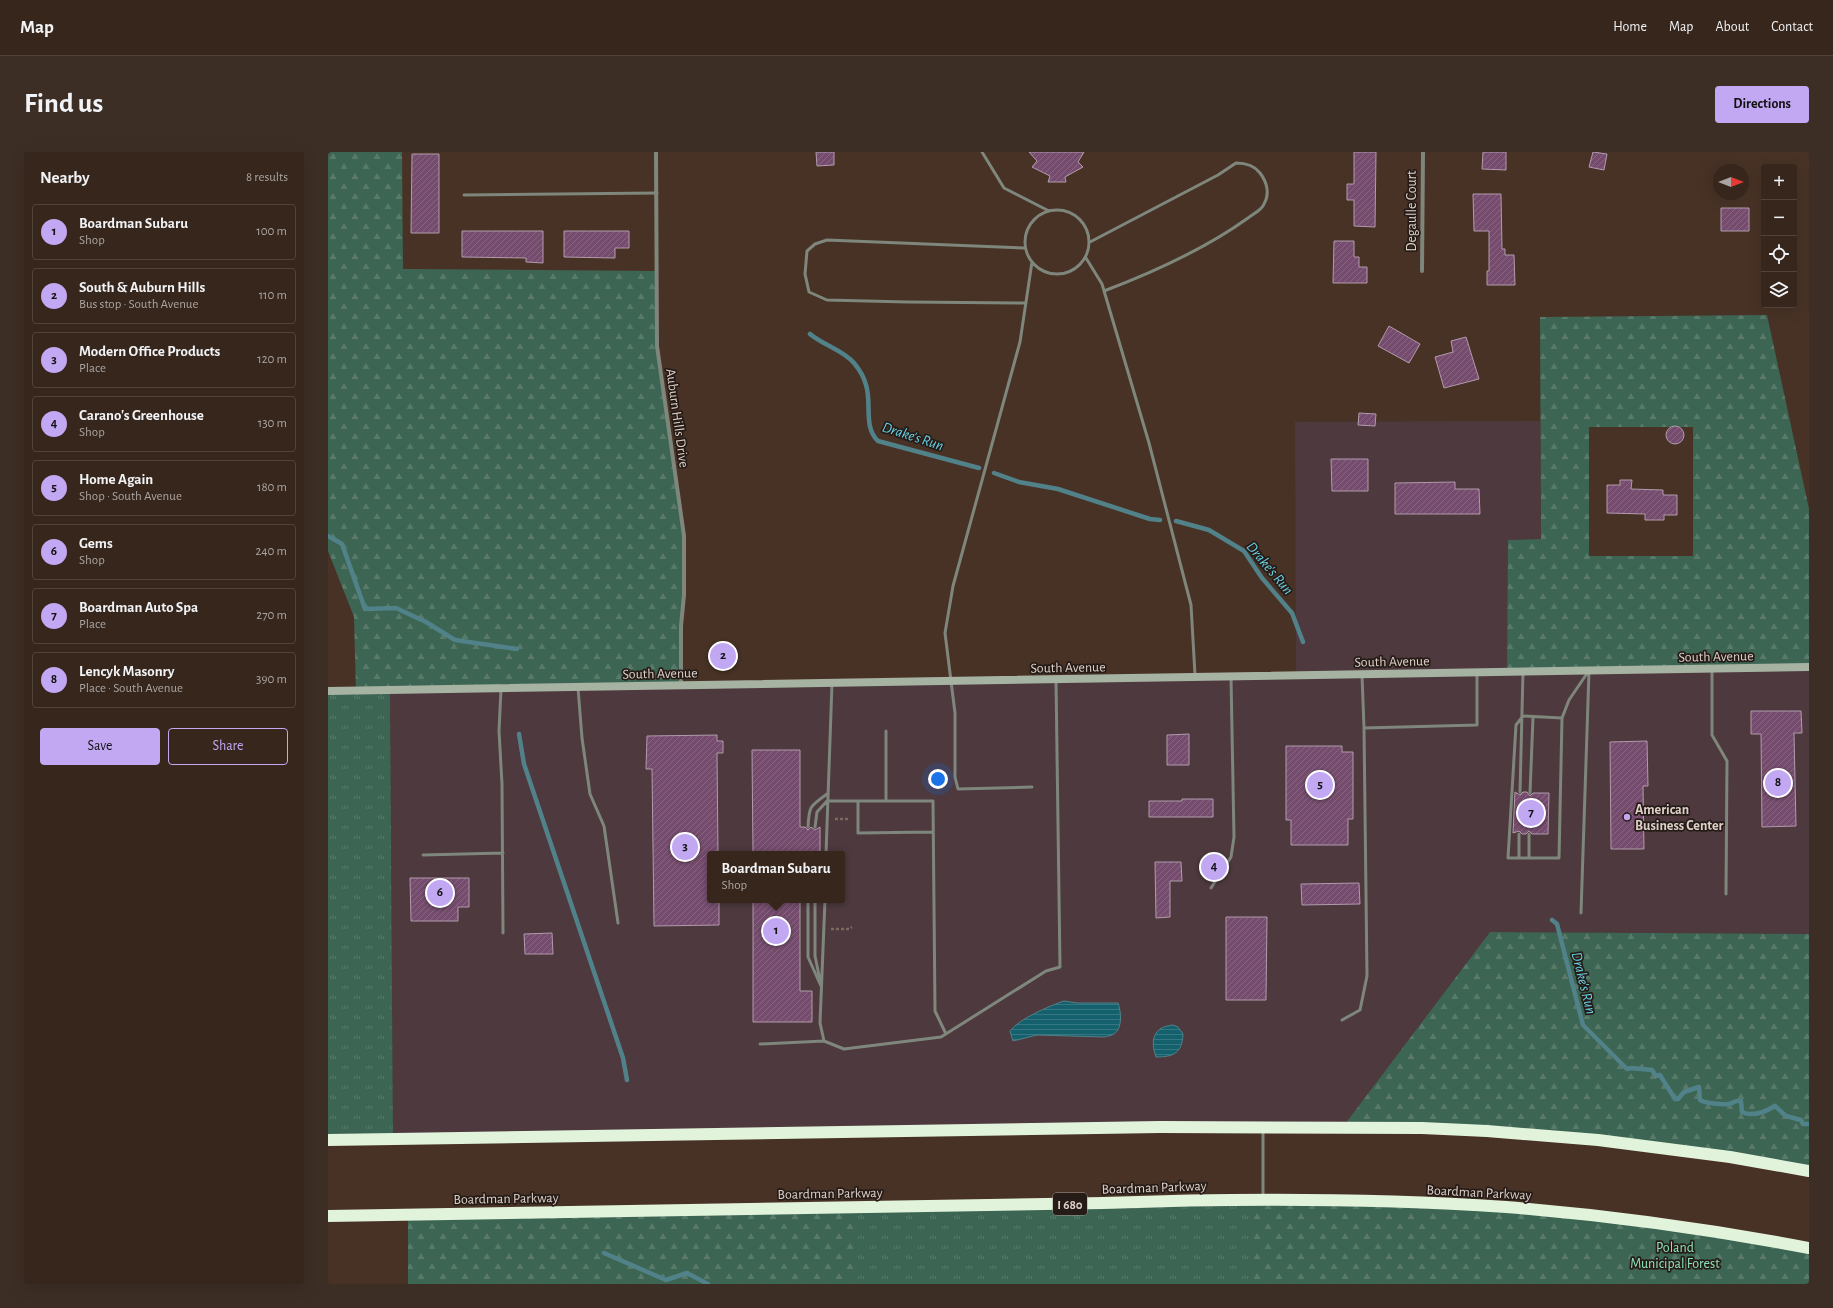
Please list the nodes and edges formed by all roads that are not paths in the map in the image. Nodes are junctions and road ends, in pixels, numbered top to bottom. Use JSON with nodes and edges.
{"nodes":[{"id":1,"x":656,"y":152,"type":"edge"},
{"id":2,"x":982,"y":152,"type":"edge"},
{"id":3,"x":1422,"y":152,"type":"edge"},
{"id":4,"x":657,"y":193,"type":"junction"},
{"id":5,"x":464,"y":195,"type":"dead end"},
{"id":6,"x":1049,"y":211,"type":"junction"},
{"id":7,"x":1090,"y":242,"type":"junction"},
{"id":8,"x":1025,"y":248,"type":"junction"},
{"id":9,"x":1086,"y":258,"type":"junction"},
{"id":10,"x":1032,"y":262,"type":"junction"},
{"id":11,"x":1422,"y":271,"type":"dead end"},
{"id":12,"x":1104,"y":291,"type":"junction"},
{"id":13,"x":1026,"y":303,"type":"junction"},
{"id":14,"x":1809,"y":668,"type":"edge"},
{"id":15,"x":1712,"y":669,"type":"junction"},
{"id":16,"x":1589,"y":671,"type":"junction"},
{"id":17,"x":1477,"y":672,"type":"junction"},
{"id":18,"x":1523,"y":672,"type":"junction"},
{"id":19,"x":1362,"y":674,"type":"junction"},
{"id":20,"x":1195,"y":677,"type":"junction"},
{"id":21,"x":1231,"y":677,"type":"junction"},
{"id":22,"x":1056,"y":680,"type":"junction"},
{"id":23,"x":950,"y":681,"type":"junction"},
{"id":24,"x":832,"y":683,"type":"junction"},
{"id":25,"x":681,"y":686,"type":"junction"},
{"id":26,"x":578,"y":688,"type":"junction"},
{"id":27,"x":500,"y":689,"type":"junction"},
{"id":28,"x":328,"y":691,"type":"edge"},
{"id":29,"x":1523,"y":716,"type":"junction"},
{"id":30,"x":1533,"y":717,"type":"junction"},
{"id":31,"x":1562,"y":718,"type":"junction"},
{"id":32,"x":1364,"y":728,"type":"junction"},
{"id":33,"x":886,"y":731,"type":"dead end"},
{"id":34,"x":1032,"y":787,"type":"dead end"},
{"id":35,"x":1520,"y":792,"type":"dead end"},
{"id":36,"x":1530,"y":792,"type":"dead end"},
{"id":37,"x":827,"y":794,"type":"junction"},
{"id":38,"x":827,"y":800,"type":"junction"},
{"id":39,"x":858,"y":801,"type":"junction"},
{"id":40,"x":886,"y":801,"type":"junction"},
{"id":41,"x":808,"y":827,"type":"dead end"},
{"id":42,"x":815,"y":827,"type":"dead end"},
{"id":43,"x":933,"y":832,"type":"junction"},
{"id":44,"x":1519,"y":834,"type":"dead end"},
{"id":45,"x":1529,"y":834,"type":"dead end"},
{"id":46,"x":826,"y":851,"type":"edge"},
{"id":47,"x":503,"y":853,"type":"junction"},
{"id":48,"x":423,"y":855,"type":"dead end"},
{"id":49,"x":1519,"y":858,"type":"junction"},
{"id":50,"x":1529,"y":858,"type":"junction"},
{"id":51,"x":1211,"y":888,"type":"dead end"},
{"id":52,"x":1726,"y":894,"type":"dead end"},
{"id":53,"x":808,"y":903,"type":"edge"},
{"id":54,"x":815,"y":903,"type":"edge"},
{"id":55,"x":825,"y":903,"type":"edge"},
{"id":56,"x":1581,"y":913,"type":"dead end"},
{"id":57,"x":618,"y":923,"type":"dead end"},
{"id":58,"x":503,"y":933,"type":"dead end"},
{"id":59,"x":821,"y":988,"type":"junction"},
{"id":60,"x":1342,"y":1020,"type":"dead end"},
{"id":61,"x":946,"y":1034,"type":"junction"},
{"id":62,"x":824,"y":1041,"type":"junction"},
{"id":63,"x":760,"y":1044,"type":"dead end"},
{"id":64,"x":1263,"y":1127,"type":"junction"},
{"id":65,"x":328,"y":1140,"type":"edge"},
{"id":66,"x":1809,"y":1171,"type":"edge"},
{"id":67,"x":1263,"y":1201,"type":"junction"},
{"id":68,"x":328,"y":1216,"type":"edge"},
{"id":69,"x":1809,"y":1248,"type":"edge"}],
"edges":[{"from":1,"to":4,"type":"street","name":"Auburn Hills Drive"},
{"from":2,"to":6,"type":"lane"},
{"from":3,"to":11,"type":"street","name":"Degaulle Court"},
{"from":4,"to":5,"type":"lane"},
{"from":4,"to":25,"type":"street","name":"Auburn Hills Drive"},
{"from":6,"to":7,"type":"lane"},
{"from":6,"to":8,"type":"lane"},
{"from":7,"to":9,"type":"lane"},
{"from":7,"to":12,"type":"lane"},
{"from":8,"to":10,"type":"lane"},
{"from":8,"to":13,"type":"lane"},
{"from":9,"to":10,"type":"lane"},
{"from":9,"to":12,"type":"lane"},
{"from":10,"to":13,"type":"lane"},
{"from":12,"to":20,"type":"lane"},
{"from":13,"to":23,"type":"lane"},
{"from":14,"to":15,"type":"main road","name":"South Avenue"},
{"from":15,"to":16,"type":"main road","name":"South Avenue"},
{"from":15,"to":52,"type":"lane"},
{"from":16,"to":18,"type":"main road","name":"South Avenue"},
{"from":16,"to":31,"type":"lane"},
{"from":16,"to":56,"type":"lane"},
{"from":17,"to":18,"type":"main road","name":"South Avenue"},
{"from":17,"to":19,"type":"main road","name":"South Avenue"},
{"from":17,"to":32,"type":"lane"},
{"from":18,"to":29,"type":"lane"},
{"from":19,"to":21,"type":"main road","name":"South Avenue"},
{"from":19,"to":32,"type":"lane"},
{"from":20,"to":21,"type":"main road","name":"South Avenue"},
{"from":20,"to":22,"type":"main road","name":"South Avenue"},
{"from":21,"to":51,"type":"lane"},
{"from":22,"to":23,"type":"main road","name":"South Avenue"},
{"from":22,"to":61,"type":"lane"},
{"from":23,"to":24,"type":"main road","name":"South Avenue"},
{"from":23,"to":34,"type":"lane"},
{"from":24,"to":25,"type":"main road","name":"South Avenue"},
{"from":24,"to":37,"type":"lane"},
{"from":25,"to":26,"type":"main road","name":"South Avenue"},
{"from":26,"to":27,"type":"main road","name":"South Avenue"},
{"from":26,"to":57,"type":"lane"},
{"from":27,"to":28,"type":"main road","name":"South Avenue"},
{"from":27,"to":47,"type":"lane"},
{"from":29,"to":30,"type":"lane"},
{"from":29,"to":35,"type":"lane"},
{"from":29,"to":49,"type":"lane"},
{"from":30,"to":31,"type":"lane"},
{"from":30,"to":36,"type":"lane"},
{"from":31,"to":50,"type":"lane"},
{"from":32,"to":60,"type":"lane"},
{"from":33,"to":40,"type":"lane"},
{"from":37,"to":38,"type":"lane"},
{"from":37,"to":41,"type":"lane"},
{"from":38,"to":39,"type":"lane"},
{"from":38,"to":42,"type":"lane"},
{"from":38,"to":46,"type":"lane"},
{"from":39,"to":40,"type":"lane"},
{"from":39,"to":43,"type":"lane"},
{"from":40,"to":43,"type":"lane"},
{"from":43,"to":61,"type":"lane"},
{"from":44,"to":49,"type":"lane"},
{"from":45,"to":50,"type":"lane"},
{"from":47,"to":48,"type":"lane"},
{"from":47,"to":58,"type":"lane"},
{"from":49,"to":50,"type":"lane"},
{"from":53,"to":59,"type":"lane"},
{"from":54,"to":59,"type":"lane"},
{"from":55,"to":59,"type":"lane"},
{"from":59,"to":62,"type":"lane"},
{"from":61,"to":62,"type":"lane"},
{"from":62,"to":63,"type":"lane"},
{"from":64,"to":65,"type":"highway"},
{"from":64,"to":66,"type":"highway"},
{"from":64,"to":67,"type":"lane"},
{"from":67,"to":68,"type":"highway","name":"Boardman Parkway","number":"I 680"},
{"from":67,"to":69,"type":"highway","name":"Boardman Parkway","number":"I 680"}]}
